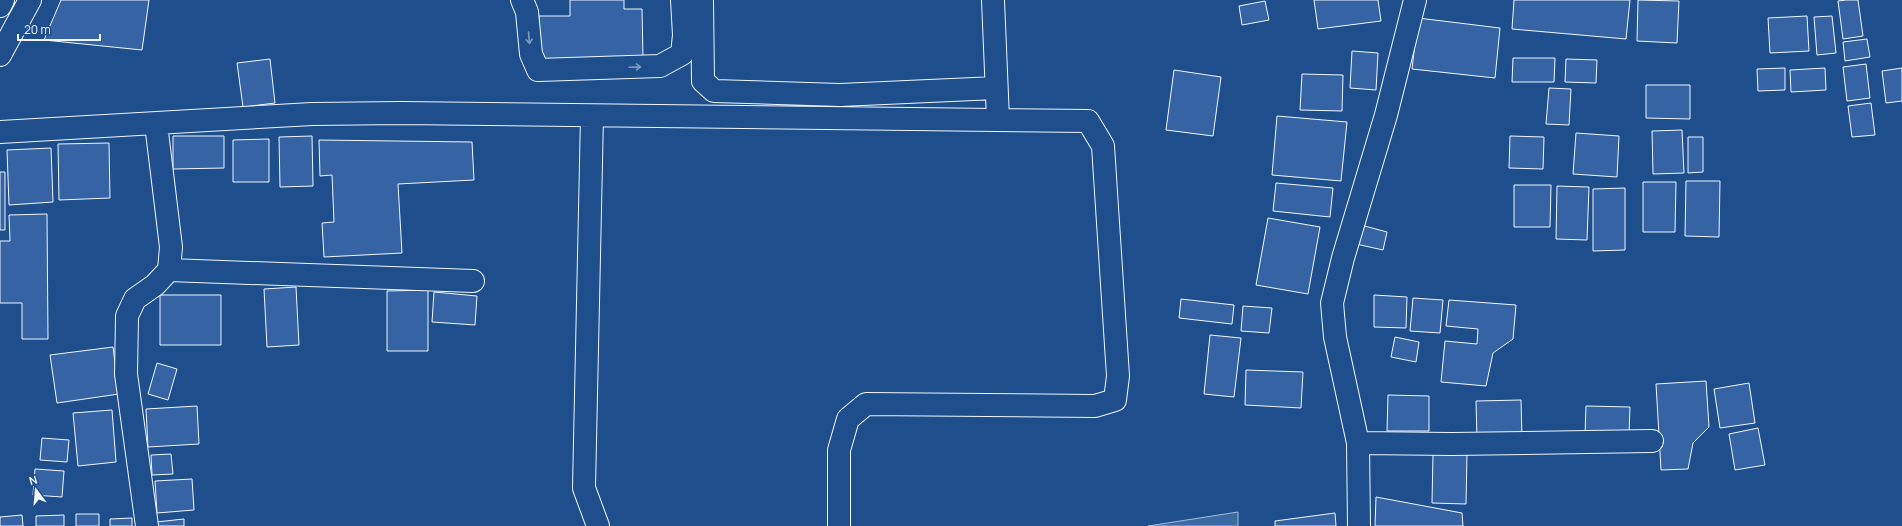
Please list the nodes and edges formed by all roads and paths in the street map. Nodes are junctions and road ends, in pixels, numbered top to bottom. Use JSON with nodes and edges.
{"nodes":[{"id":1,"x":3,"y":0,"type":"edge"},
{"id":2,"x":30,"y":0,"type":"edge"},
{"id":3,"x":522,"y":0,"type":"edge"},
{"id":4,"x":682,"y":0,"type":"edge"},
{"id":5,"x":702,"y":0,"type":"edge"},
{"id":6,"x":993,"y":0,"type":"edge"},
{"id":7,"x":1415,"y":0,"type":"edge"},
{"id":8,"x":0,"y":6,"type":"edge"},
{"id":9,"x":0,"y":55,"type":"edge"},
{"id":10,"x":996,"y":88,"type":"junction"},
{"id":11,"x":592,"y":116,"type":"junction"},
{"id":12,"x":998,"y":119,"type":"junction"},
{"id":13,"x":156,"y":124,"type":"junction"},
{"id":14,"x":0,"y":132,"type":"edge"},
{"id":15,"x":169,"y":270,"type":"junction"},
{"id":16,"x":474,"y":281,"type":"dead end"},
{"id":17,"x":1652,"y":441,"type":"dead end"},
{"id":18,"x":1358,"y":443,"type":"junction"},
{"id":19,"x":147,"y":526,"type":"edge"},
{"id":20,"x":598,"y":526,"type":"edge"},
{"id":21,"x":839,"y":526,"type":"edge"},
{"id":22,"x":1359,"y":526,"type":"edge"}],
"edges":[{"from":1,"to":8,"type":"street"},
{"from":2,"to":9,"type":"street"},
{"from":3,"to":4,"type":"street","one_way":true},
{"from":5,"to":10,"type":"street"},
{"from":6,"to":10,"type":"street"},
{"from":7,"to":18,"type":"street"},
{"from":10,"to":12,"type":"street"},
{"from":11,"to":12,"type":"street"},
{"from":11,"to":13,"type":"street"},
{"from":11,"to":20,"type":"street"},
{"from":12,"to":21,"type":"street"},
{"from":13,"to":14,"type":"street"},
{"from":13,"to":15,"type":"street"},
{"from":15,"to":16,"type":"street"},
{"from":15,"to":19,"type":"street"},
{"from":17,"to":18,"type":"street"},
{"from":18,"to":22,"type":"street"}]}
